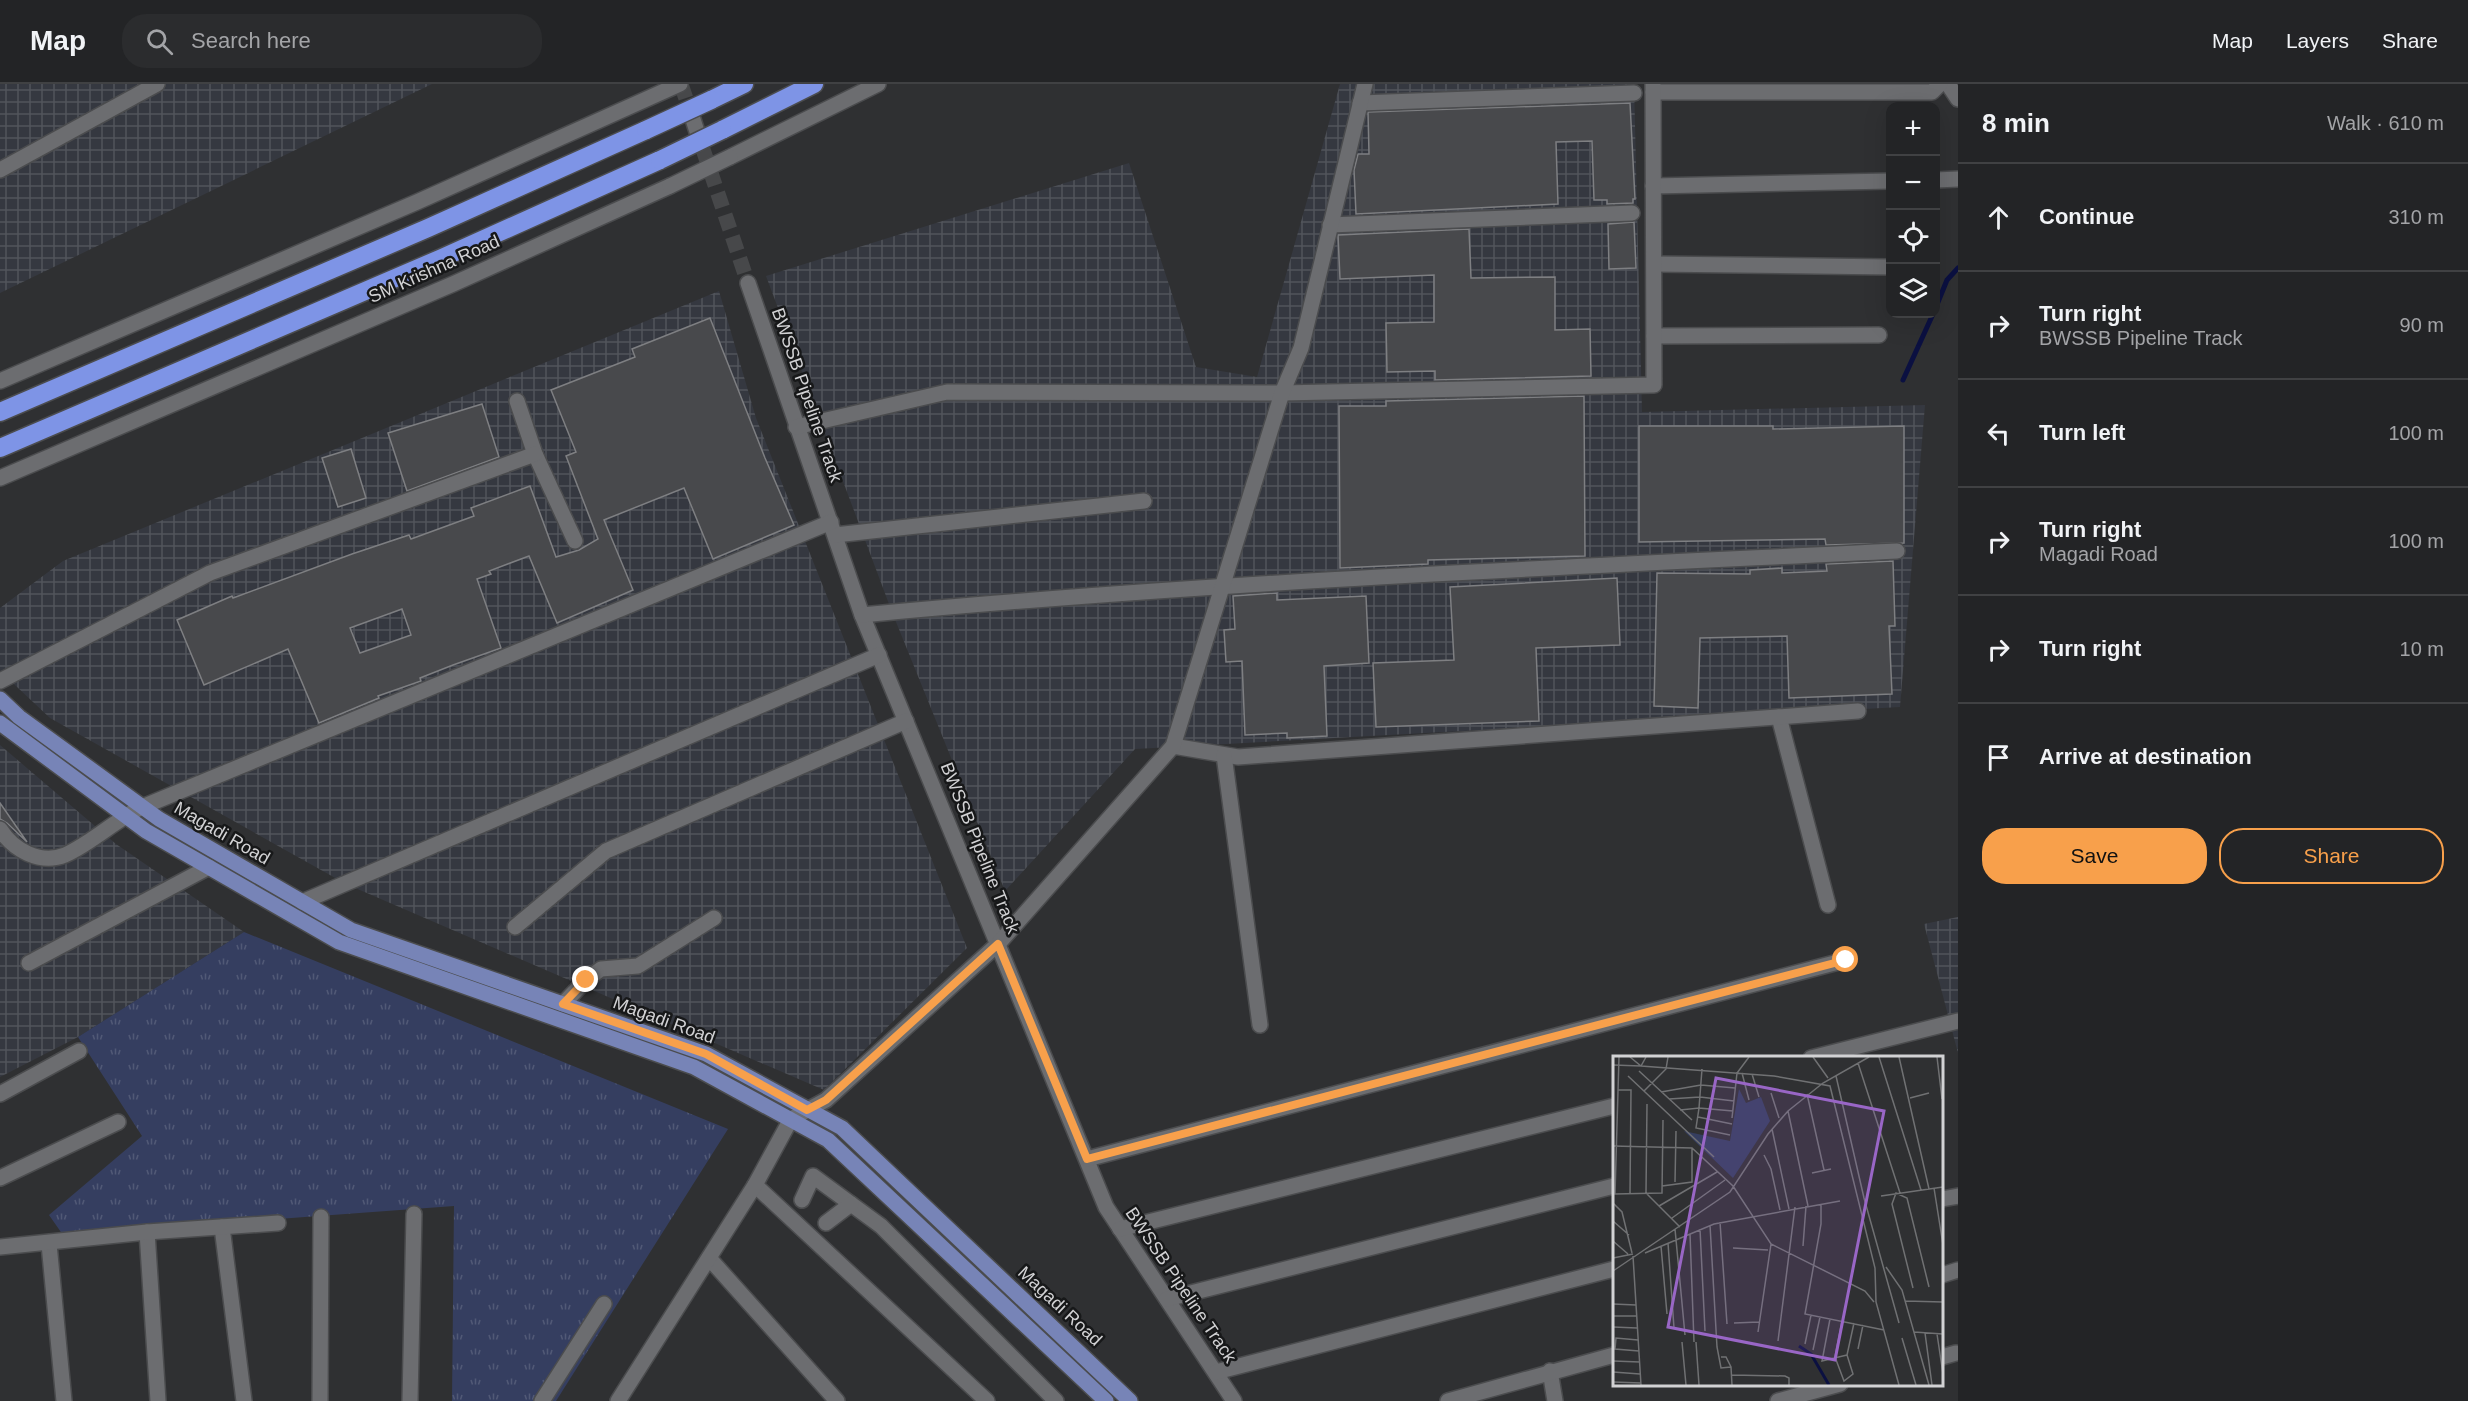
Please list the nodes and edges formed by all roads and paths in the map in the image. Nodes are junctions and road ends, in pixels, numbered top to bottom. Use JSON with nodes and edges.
{"nodes":[{"id":1,"x":157,"y":84,"type":"edge"},
{"id":2,"x":680,"y":84,"type":"edge"},
{"id":3,"x":744,"y":84,"type":"edge"},
{"id":4,"x":814,"y":84,"type":"edge"},
{"id":5,"x":878,"y":84,"type":"edge"},
{"id":6,"x":1365,"y":84,"type":"edge"},
{"id":7,"x":1940,"y":84,"type":"edge"},
{"id":8,"x":1948,"y":84,"type":"edge"},
{"id":9,"x":1653,"y":88,"type":"edge"},
{"id":10,"x":1634,"y":93,"type":"dead end"},
{"id":11,"x":1958,"y":99,"type":"edge"},
{"id":12,"x":1360,"y":103,"type":"junction"},
{"id":13,"x":690,"y":110,"type":"junction"},
{"id":14,"x":700,"y":141,"type":"junction"},
{"id":15,"x":0,"y":170,"type":"edge"},
{"id":16,"x":1958,"y":179,"type":"edge"},
{"id":17,"x":1940,"y":180,"type":"edge"},
{"id":18,"x":1886,"y":181,"type":"edge"},
{"id":19,"x":1653,"y":186,"type":"junction"},
{"id":20,"x":1632,"y":213,"type":"dead end"},
{"id":21,"x":1330,"y":225,"type":"junction"},
{"id":22,"x":1654,"y":264,"type":"junction"},
{"id":23,"x":1886,"y":267,"type":"edge"},
{"id":24,"x":748,"y":283,"type":"tunnel mouth"},
{"id":25,"x":1880,"y":335,"type":"dead end"},
{"id":26,"x":1654,"y":336,"type":"junction"},
{"id":27,"x":0,"y":381,"type":"edge"},
{"id":28,"x":1282,"y":393,"type":"junction"},
{"id":29,"x":517,"y":401,"type":"dead end"},
{"id":30,"x":0,"y":412,"type":"edge"},
{"id":31,"x":796,"y":427,"type":"junction"},
{"id":32,"x":0,"y":448,"type":"edge"},
{"id":33,"x":535,"y":454,"type":"junction"},
{"id":34,"x":0,"y":478,"type":"edge"},
{"id":35,"x":1144,"y":501,"type":"dead end"},
{"id":36,"x":833,"y":528,"type":"junction"},
{"id":37,"x":575,"y":541,"type":"dead end"},
{"id":38,"x":1897,"y":551,"type":"dead end"},
{"id":39,"x":1225,"y":585,"type":"junction"},
{"id":40,"x":862,"y":615,"type":"junction"},
{"id":41,"x":879,"y":655,"type":"junction"},
{"id":42,"x":0,"y":681,"type":"edge"},
{"id":43,"x":0,"y":699,"type":"edge"},
{"id":44,"x":1858,"y":711,"type":"dead end"},
{"id":45,"x":1779,"y":717,"type":"junction"},
{"id":46,"x":906,"y":721,"type":"junction"},
{"id":47,"x":2,"y":729,"type":"edge"},
{"id":48,"x":1173,"y":746,"type":"junction"},
{"id":49,"x":1224,"y":754,"type":"junction"},
{"id":50,"x":142,"y":807,"type":"junction"},
{"id":51,"x":125,"y":815,"type":"junction"},
{"id":52,"x":0,"y":829,"type":"edge"},
{"id":53,"x":209,"y":867,"type":"junction"},
{"id":54,"x":302,"y":902,"type":"junction"},
{"id":55,"x":1828,"y":905,"type":"dead end"},
{"id":56,"x":714,"y":918,"type":"dead end"},
{"id":57,"x":515,"y":927,"type":"dead end"},
{"id":58,"x":998,"y":944,"type":"junction"},
{"id":59,"x":1846,"y":960,"type":"dead end"},
{"id":60,"x":29,"y":963,"type":"dead end"},
{"id":61,"x":563,"y":1004,"type":"junction"},
{"id":62,"x":1958,"y":1021,"type":"edge"},
{"id":63,"x":1260,"y":1025,"type":"dead end"},
{"id":64,"x":79,"y":1051,"type":"dead end"},
{"id":65,"x":1819,"y":1056,"type":"edge"},
{"id":66,"x":0,"y":1094,"type":"edge"},
{"id":67,"x":1613,"y":1106,"type":"edge"},
{"id":68,"x":807,"y":1110,"type":"junction"},
{"id":69,"x":791,"y":1119,"type":"junction"},
{"id":70,"x":118,"y":1122,"type":"dead end"},
{"id":71,"x":1087,"y":1159,"type":"junction"},
{"id":72,"x":0,"y":1178,"type":"edge"},
{"id":73,"x":755,"y":1185,"type":"junction"},
{"id":74,"x":1613,"y":1186,"type":"edge"},
{"id":75,"x":1958,"y":1196,"type":"edge"},
{"id":76,"x":1943,"y":1199,"type":"edge"},
{"id":77,"x":802,"y":1200,"type":"dead end"},
{"id":78,"x":851,"y":1204,"type":"junction"},
{"id":79,"x":414,"y":1214,"type":"dead end"},
{"id":80,"x":321,"y":1217,"type":"dead end"},
{"id":81,"x":278,"y":1222,"type":"dead end"},
{"id":82,"x":826,"y":1224,"type":"dead end"},
{"id":83,"x":222,"y":1227,"type":"junction"},
{"id":84,"x":1120,"y":1229,"type":"junction"},
{"id":85,"x":147,"y":1232,"type":"junction"},
{"id":86,"x":49,"y":1244,"type":"junction"},
{"id":87,"x":0,"y":1247,"type":"edge"},
{"id":88,"x":709,"y":1258,"type":"junction"},
{"id":89,"x":1613,"y":1269,"type":"edge"},
{"id":90,"x":1958,"y":1270,"type":"edge"},
{"id":91,"x":1943,"y":1274,"type":"edge"},
{"id":92,"x":1167,"y":1299,"type":"junction"},
{"id":93,"x":604,"y":1304,"type":"dead end"},
{"id":94,"x":1613,"y":1355,"type":"edge"},
{"id":95,"x":1550,"y":1371,"type":"junction"},
{"id":96,"x":1216,"y":1372,"type":"junction"},
{"id":97,"x":1833,"y":1386,"type":"edge"},
{"id":98,"x":1049,"y":1399,"type":"edge"},
{"id":99,"x":64,"y":1401,"type":"edge"},
{"id":100,"x":159,"y":1401,"type":"edge"},
{"id":101,"x":244,"y":1401,"type":"edge"},
{"id":102,"x":320,"y":1401,"type":"edge"},
{"id":103,"x":410,"y":1401,"type":"edge"},
{"id":104,"x":542,"y":1401,"type":"edge"},
{"id":105,"x":618,"y":1401,"type":"edge"},
{"id":106,"x":837,"y":1401,"type":"edge"},
{"id":107,"x":987,"y":1401,"type":"edge"},
{"id":108,"x":1106,"y":1401,"type":"edge"},
{"id":109,"x":1130,"y":1401,"type":"edge"},
{"id":110,"x":1233,"y":1401,"type":"edge"},
{"id":111,"x":1448,"y":1401,"type":"edge"},
{"id":112,"x":1555,"y":1401,"type":"edge"},
{"id":113,"x":1778,"y":1401,"type":"edge"}],
"edges":[{"from":1,"to":15,"type":"street"},
{"from":2,"to":27,"type":"street"},
{"from":3,"to":13,"type":"highway","bridge":true},
{"from":4,"to":14,"type":"highway","name":"SM Krishna Road","bridge":true},
{"from":5,"to":34,"type":"street","name":"SM Krishna Road","bridge":true},
{"from":6,"to":12,"type":"street"},
{"from":7,"to":9,"type":"street"},
{"from":8,"to":11,"type":"street"},
{"from":9,"to":19,"type":"street"},
{"from":10,"to":12,"type":"street"},
{"from":12,"to":21,"type":"street"},
{"from":13,"to":14,"type":"street"},
{"from":13,"to":30,"type":"highway","bridge":true},
{"from":14,"to":32,"type":"highway","name":"SM Krishna Road","bridge":true},
{"from":16,"to":17,"type":"street"},
{"from":18,"to":19,"type":"street"},
{"from":19,"to":22,"type":"street"},
{"from":20,"to":21,"type":"street"},
{"from":21,"to":28,"type":"street"},
{"from":22,"to":23,"type":"street"},
{"from":22,"to":26,"type":"street"},
{"from":24,"to":31,"type":"street","name":"BWSSB Pipeline Track"},
{"from":25,"to":26,"type":"street"},
{"from":26,"to":28,"type":"street"},
{"from":28,"to":31,"type":"street"},
{"from":28,"to":39,"type":"street"},
{"from":29,"to":33,"type":"street"},
{"from":31,"to":36,"type":"street","name":"BWSSB Pipeline Track"},
{"from":33,"to":37,"type":"street"},
{"from":33,"to":42,"type":"street"},
{"from":35,"to":36,"type":"street"},
{"from":36,"to":40,"type":"street","name":"BWSSB Pipeline Track"},
{"from":36,"to":50,"type":"street"},
{"from":38,"to":39,"type":"street"},
{"from":39,"to":40,"type":"street"},
{"from":39,"to":48,"type":"street"},
{"from":40,"to":41,"type":"street","name":"BWSSB Pipeline Track"},
{"from":41,"to":46,"type":"street","name":"BWSSB Pipeline Track"},
{"from":41,"to":54,"type":"street"},
{"from":43,"to":50,"type":"main road","name":"Magadi Road"},
{"from":44,"to":45,"type":"street"},
{"from":45,"to":49,"type":"street"},
{"from":45,"to":55,"type":"street"},
{"from":46,"to":57,"type":"street"},
{"from":46,"to":58,"type":"street","name":"BWSSB Pipeline Track"},
{"from":47,"to":51,"type":"main road","name":"Magadi Road"},
{"from":48,"to":49,"type":"street"},
{"from":48,"to":58,"type":"street"},
{"from":49,"to":63,"type":"street"},
{"from":50,"to":51,"type":"street"},
{"from":50,"to":54,"type":"main road","name":"Magadi Road"},
{"from":51,"to":52,"type":"street"},
{"from":51,"to":53,"type":"main road","name":"Magadi Road"},
{"from":53,"to":60,"type":"street"},
{"from":53,"to":69,"type":"main road","name":"Magadi Road"},
{"from":54,"to":61,"type":"main road","name":"Magadi Road"},
{"from":56,"to":61,"type":"street"},
{"from":58,"to":68,"type":"street"},
{"from":58,"to":71,"type":"street","name":"BWSSB Pipeline Track"},
{"from":59,"to":71,"type":"street"},
{"from":61,"to":68,"type":"main road","name":"Magadi Road"},
{"from":62,"to":65,"type":"street"},
{"from":64,"to":66,"type":"street"},
{"from":67,"to":84,"type":"street"},
{"from":68,"to":69,"type":"street"},
{"from":68,"to":109,"type":"main road","name":"Magadi Road"},
{"from":69,"to":73,"type":"street"},
{"from":69,"to":108,"type":"main road","name":"Magadi Road"},
{"from":70,"to":72,"type":"street"},
{"from":71,"to":84,"type":"street","name":"BWSSB Pipeline Track"},
{"from":73,"to":88,"type":"street"},
{"from":73,"to":107,"type":"street"},
{"from":74,"to":92,"type":"street"},
{"from":75,"to":76,"type":"street"},
{"from":77,"to":78,"type":"street"},
{"from":78,"to":82,"type":"street"},
{"from":78,"to":98,"type":"street"},
{"from":79,"to":103,"type":"street"},
{"from":80,"to":102,"type":"street"},
{"from":81,"to":83,"type":"street"},
{"from":83,"to":85,"type":"street"},
{"from":83,"to":101,"type":"street"},
{"from":84,"to":92,"type":"street","name":"BWSSB Pipeline Track"},
{"from":85,"to":86,"type":"street"},
{"from":85,"to":100,"type":"street"},
{"from":86,"to":87,"type":"street"},
{"from":86,"to":99,"type":"street"},
{"from":88,"to":105,"type":"street"},
{"from":88,"to":106,"type":"street"},
{"from":89,"to":96,"type":"street"},
{"from":90,"to":91,"type":"street"},
{"from":92,"to":96,"type":"street","name":"BWSSB Pipeline Track"},
{"from":93,"to":104,"type":"street"},
{"from":94,"to":95,"type":"street"},
{"from":95,"to":111,"type":"street"},
{"from":95,"to":112,"type":"street"},
{"from":96,"to":110,"type":"street","name":"BWSSB Pipeline Track"},
{"from":97,"to":113,"type":"street"}]}
